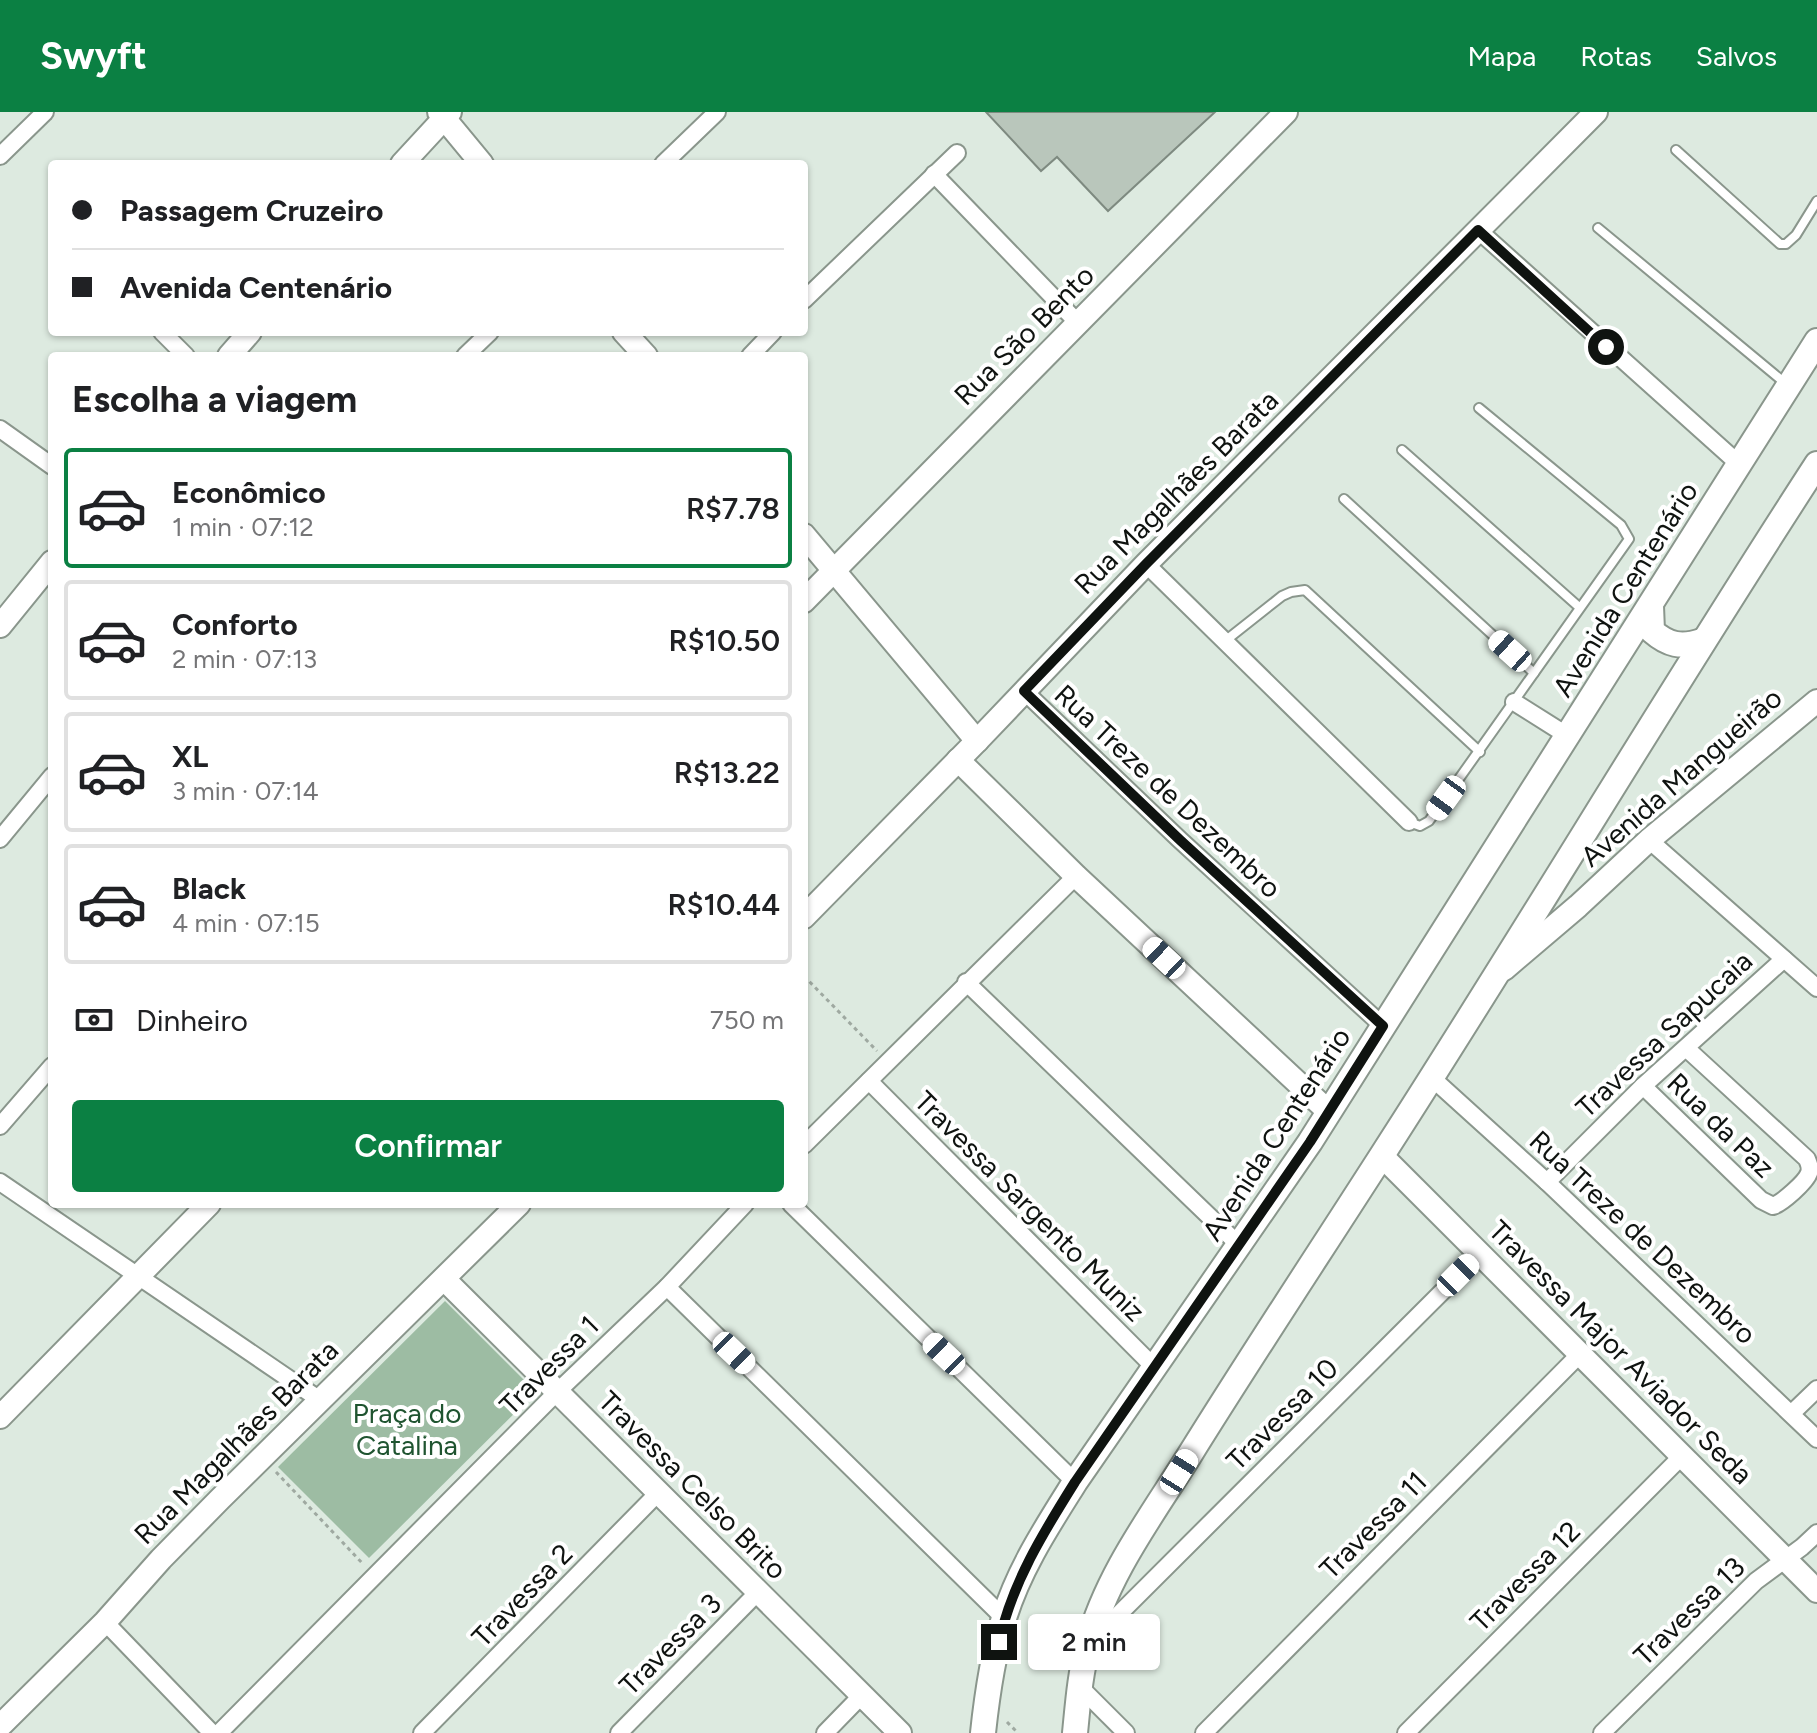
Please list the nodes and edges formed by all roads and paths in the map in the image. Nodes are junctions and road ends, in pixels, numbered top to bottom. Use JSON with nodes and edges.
{"nodes":[{"id":1,"x":45,"y":112,"type":"edge"},
{"id":2,"x":717,"y":112,"type":"edge"},
{"id":3,"x":1286,"y":112,"type":"edge"},
{"id":4,"x":1596,"y":112,"type":"edge"},
{"id":5,"x":444,"y":114,"type":"edge"},
{"id":6,"x":1676,"y":150,"type":"dead end"},
{"id":7,"x":957,"y":153,"type":"dead end"},
{"id":8,"x":0,"y":156,"type":"edge"},
{"id":9,"x":405,"y":160,"type":"edge"},
{"id":10,"x":479,"y":160,"type":"edge"},
{"id":11,"x":667,"y":160,"type":"edge"},
{"id":12,"x":934,"y":174,"type":"junction"},
{"id":13,"x":1817,"y":201,"type":"edge"},
{"id":14,"x":1598,"y":228,"type":"dead end"},
{"id":15,"x":1478,"y":230,"type":"junction"},
{"id":16,"x":808,"y":296,"type":"edge"},
{"id":17,"x":1078,"y":323,"type":"junction"},
{"id":18,"x":166,"y":336,"type":"edge"},
{"id":19,"x":246,"y":336,"type":"edge"},
{"id":20,"x":486,"y":336,"type":"edge"},
{"id":21,"x":628,"y":336,"type":"edge"},
{"id":22,"x":769,"y":336,"type":"edge"},
{"id":23,"x":1817,"y":341,"type":"edge"},
{"id":24,"x":182,"y":352,"type":"edge"},
{"id":25,"x":232,"y":352,"type":"edge"},
{"id":26,"x":469,"y":352,"type":"edge"},
{"id":27,"x":642,"y":352,"type":"edge"},
{"id":28,"x":754,"y":352,"type":"edge"},
{"id":29,"x":1788,"y":386,"type":"junction"},
{"id":30,"x":1479,"y":408,"type":"dead end"},
{"id":31,"x":0,"y":429,"type":"edge"},
{"id":32,"x":1402,"y":450,"type":"dead end"},
{"id":33,"x":48,"y":463,"type":"edge"},
{"id":34,"x":1739,"y":464,"type":"junction"},
{"id":35,"x":1817,"y":464,"type":"edge"},
{"id":36,"x":1344,"y":499,"type":"dead end"},
{"id":37,"x":808,"y":540,"type":"edge"},
{"id":38,"x":1146,"y":564,"type":"junction"},
{"id":39,"x":48,"y":567,"type":"edge"},
{"id":40,"x":835,"y":570,"type":"junction"},
{"id":41,"x":808,"y":597,"type":"edge"},
{"id":42,"x":1651,"y":606,"type":"junction"},
{"id":43,"x":1579,"y":607,"type":"junction"},
{"id":44,"x":0,"y":626,"type":"edge"},
{"id":45,"x":1224,"y":641,"type":"junction"},
{"id":46,"x":1702,"y":641,"type":"junction"},
{"id":47,"x":1620,"y":655,"type":"junction"},
{"id":48,"x":1534,"y":673,"type":"junction"},
{"id":49,"x":1675,"y":684,"type":"junction"},
{"id":50,"x":1024,"y":691,"type":"junction"},
{"id":51,"x":1817,"y":701,"type":"edge"},
{"id":52,"x":1514,"y":702,"type":"junction"},
{"id":53,"x":1568,"y":736,"type":"junction"},
{"id":54,"x":977,"y":741,"type":"junction"},
{"id":55,"x":1480,"y":752,"type":"junction"},
{"id":56,"x":958,"y":760,"type":"junction"},
{"id":57,"x":48,"y":781,"type":"edge"},
{"id":58,"x":1409,"y":822,"type":"joint"},
{"id":59,"x":0,"y":839,"type":"edge"},
{"id":60,"x":1649,"y":840,"type":"junction"},
{"id":61,"x":1565,"y":864,"type":"junction"},
{"id":62,"x":1076,"y":876,"type":"junction"},
{"id":63,"x":1585,"y":900,"type":"junction"},
{"id":64,"x":808,"y":913,"type":"edge"},
{"id":65,"x":1784,"y":959,"type":"junction"},
{"id":66,"x":1494,"y":977,"type":"junction"},
{"id":67,"x":808,"y":980,"type":"edge"},
{"id":68,"x":966,"y":982,"type":"junction"},
{"id":69,"x":1817,"y":988,"type":"edge"},
{"id":70,"x":1383,"y":1026,"type":"junction"},
{"id":71,"x":1686,"y":1048,"type":"junction"},
{"id":72,"x":888,"y":1062,"type":"junction"},
{"id":73,"x":48,"y":1071,"type":"edge"},
{"id":74,"x":1431,"y":1077,"type":"junction"},
{"id":75,"x":869,"y":1081,"type":"junction"},
{"id":76,"x":1643,"y":1086,"type":"junction"},
{"id":77,"x":1329,"y":1112,"type":"junction"},
{"id":78,"x":0,"y":1126,"type":"edge"},
{"id":79,"x":808,"y":1141,"type":"edge"},
{"id":80,"x":1382,"y":1156,"type":"junction"},
{"id":81,"x":0,"y":1182,"type":"edge"},
{"id":82,"x":1547,"y":1182,"type":"junction"},
{"id":83,"x":205,"y":1208,"type":"edge"},
{"id":84,"x":515,"y":1208,"type":"edge"},
{"id":85,"x":741,"y":1208,"type":"edge"},
{"id":86,"x":795,"y":1208,"type":"edge"},
{"id":87,"x":1239,"y":1245,"type":"junction"},
{"id":88,"x":1480,"y":1254,"type":"junction"},
{"id":89,"x":139,"y":1275,"type":"junction"},
{"id":90,"x":444,"y":1279,"type":"junction"},
{"id":91,"x":667,"y":1287,"type":"junction"},
{"id":92,"x":1580,"y":1354,"type":"junction"},
{"id":93,"x":1155,"y":1368,"type":"junction"},
{"id":94,"x":1817,"y":1389,"type":"edge"},
{"id":95,"x":557,"y":1392,"type":"junction"},
{"id":96,"x":320,"y":1400,"type":"junction"},
{"id":97,"x":1792,"y":1413,"type":"junction"},
{"id":98,"x":0,"y":1417,"type":"edge"},
{"id":99,"x":1817,"y":1439,"type":"edge"},
{"id":100,"x":1682,"y":1456,"type":"junction"},
{"id":101,"x":262,"y":1457,"type":"junction"},
{"id":102,"x":1075,"y":1482,"type":"junction"},
{"id":103,"x":658,"y":1493,"type":"junction"},
{"id":104,"x":1817,"y":1533,"type":"edge"},
{"id":105,"x":1785,"y":1559,"type":"junction"},
{"id":106,"x":375,"y":1576,"type":"junction"},
{"id":107,"x":1817,"y":1591,"type":"edge"},
{"id":108,"x":758,"y":1592,"type":"junction"},
{"id":109,"x":1004,"y":1618,"type":"junction"},
{"id":110,"x":105,"y":1622,"type":"junction"},
{"id":111,"x":1088,"y":1645,"type":"junction"},
{"id":112,"x":1079,"y":1686,"type":"junction"},
{"id":113,"x":862,"y":1695,"type":"junction"},
{"id":114,"x":0,"y":1726,"type":"edge"},
{"id":115,"x":212,"y":1733,"type":"edge"},
{"id":116,"x":219,"y":1733,"type":"edge"},
{"id":117,"x":422,"y":1733,"type":"edge"},
{"id":118,"x":619,"y":1733,"type":"edge"},
{"id":119,"x":825,"y":1733,"type":"edge"},
{"id":120,"x":900,"y":1733,"type":"edge"},
{"id":121,"x":983,"y":1733,"type":"edge"},
{"id":122,"x":1075,"y":1733,"type":"edge"},
{"id":123,"x":1126,"y":1733,"type":"edge"},
{"id":124,"x":1204,"y":1733,"type":"edge"},
{"id":125,"x":1406,"y":1733,"type":"edge"},
{"id":126,"x":1602,"y":1733,"type":"edge"}],
"edges":[{"from":1,"to":8,"type":"street"},
{"from":2,"to":11,"type":"street"},
{"from":3,"to":17,"type":"street","name":"Rua São Bento"},
{"from":4,"to":15,"type":"street","name":"Rua Magalhães Barata"},
{"from":5,"to":9,"type":"street"},
{"from":5,"to":10,"type":"street"},
{"from":6,"to":13,"type":"lane"},
{"from":7,"to":12,"type":"street"},
{"from":12,"to":16,"type":"street"},
{"from":12,"to":17,"type":"street"},
{"from":14,"to":29,"type":"lane"},
{"from":15,"to":34,"type":"street"},
{"from":15,"to":38,"type":"street","name":"Rua Magalhães Barata"},
{"from":17,"to":40,"type":"street","name":"Rua São Bento"},
{"from":18,"to":24,"type":"street"},
{"from":19,"to":25,"type":"street"},
{"from":20,"to":26,"type":"street"},
{"from":21,"to":27,"type":"street"},
{"from":22,"to":28,"type":"street"},
{"from":23,"to":29,"type":"main road","name":"Avenida Centenário"},
{"from":29,"to":34,"type":"main road","name":"Avenida Centenário"},
{"from":30,"to":43,"type":"lane"},
{"from":31,"to":33,"type":"street"},
{"from":32,"to":43,"type":"lane"},
{"from":34,"to":42,"type":"main road","name":"Avenida Centenário"},
{"from":35,"to":46,"type":"main road"},
{"from":36,"to":48,"type":"lane"},
{"from":37,"to":40,"type":"street"},
{"from":38,"to":45,"type":"street"},
{"from":38,"to":50,"type":"street","name":"Rua Magalhães Barata"},
{"from":39,"to":44,"type":"street"},
{"from":40,"to":41,"type":"street","name":"Rua São Bento"},
{"from":40,"to":54,"type":"street"},
{"from":42,"to":46,"type":"main road"},
{"from":42,"to":47,"type":"main road","name":"Avenida Centenário"},
{"from":43,"to":48,"type":"lane"},
{"from":45,"to":55,"type":"lane"},
{"from":45,"to":58,"type":"street"},
{"from":46,"to":49,"type":"main road"},
{"from":47,"to":49,"type":"main road"},
{"from":47,"to":53,"type":"main road","name":"Avenida Centenário"},
{"from":48,"to":52,"type":"lane"},
{"from":49,"to":61,"type":"main road"},
{"from":50,"to":54,"type":"street","name":"Rua Magalhães Barata"},
{"from":50,"to":70,"type":"street","name":"Rua Treze de Dezembro"},
{"from":51,"to":60,"type":"street","name":"Avenida Mangueirão"},
{"from":52,"to":53,"type":"street"},
{"from":52,"to":55,"type":"lane"},
{"from":53,"to":70,"type":"main road","name":"Avenida Centenário"},
{"from":54,"to":56,"type":"street","name":"Rua Magalhães Barata"},
{"from":55,"to":58,"type":"lane"},
{"from":56,"to":62,"type":"street"},
{"from":56,"to":64,"type":"street","name":"Rua Magalhães Barata"},
{"from":57,"to":59,"type":"street"},
{"from":60,"to":63,"type":"street","name":"Avenida Mangueirão"},
{"from":60,"to":65,"type":"street"},
{"from":61,"to":63,"type":"street","name":"Avenida Mangueirão"},
{"from":61,"to":66,"type":"main road"},
{"from":62,"to":68,"type":"street"},
{"from":62,"to":77,"type":"street"},
{"from":63,"to":66,"type":"street","name":"Avenida Mangueirão"},
{"from":65,"to":69,"type":"street"},
{"from":65,"to":71,"type":"street","name":"Travessa Sapucaia"},
{"from":66,"to":74,"type":"main road"},
{"from":67,"to":72,"type":"path"},
{"from":68,"to":72,"type":"street"},
{"from":68,"to":87,"type":"street"},
{"from":70,"to":77,"type":"main road","name":"Avenida Centenário"},
{"from":71,"to":76,"type":"street","name":"Travessa Sapucaia"},
{"from":71,"to":76,"type":"street","name":"Rua da Paz"},
{"from":72,"to":75,"type":"street"},
{"from":73,"to":78,"type":"street"},
{"from":74,"to":80,"type":"main road"},
{"from":74,"to":82,"type":"street","name":"Rua Treze de Dezembro"},
{"from":75,"to":79,"type":"street"},
{"from":75,"to":93,"type":"street","name":"Travessa Sargento Muniz"},
{"from":76,"to":82,"type":"street","name":"Travessa Sapucaia"},
{"from":77,"to":87,"type":"main road","name":"Avenida Centenário"},
{"from":80,"to":88,"type":"street","name":"Travessa Major Aviador Seda"},
{"from":80,"to":111,"type":"main road"},
{"from":81,"to":89,"type":"street"},
{"from":82,"to":97,"type":"street","name":"Rua Treze de Dezembro"},
{"from":83,"to":89,"type":"street"},
{"from":84,"to":90,"type":"street","name":"Rua Magalhães Barata"},
{"from":85,"to":91,"type":"street","name":"Travessa 1"},
{"from":86,"to":102,"type":"street"},
{"from":87,"to":93,"type":"main road","name":"Avenida Centenário"},
{"from":88,"to":92,"type":"street","name":"Travessa Major Aviador Seda"},
{"from":88,"to":111,"type":"street","name":"Travessa 10"},
{"from":89,"to":96,"type":"street"},
{"from":89,"to":98,"type":"street"},
{"from":90,"to":95,"type":"street","name":"Travessa Celso Brito"},
{"from":90,"to":96,"type":"street","name":"Rua Magalhães Barata"},
{"from":91,"to":95,"type":"street","name":"Travessa 1"},
{"from":91,"to":109,"type":"street"},
{"from":92,"to":100,"type":"street","name":"Travessa Major Aviador Seda"},
{"from":92,"to":124,"type":"street","name":"Travessa 11"},
{"from":93,"to":102,"type":"main road","name":"Avenida Centenário"},
{"from":94,"to":97,"type":"street"},
{"from":95,"to":103,"type":"street","name":"Travessa Celso Brito"},
{"from":95,"to":106,"type":"street","name":"Travessa 1"},
{"from":96,"to":101,"type":"street","name":"Rua Magalhães Barata"},
{"from":97,"to":99,"type":"street","name":"Rua Treze de Dezembro"},
{"from":100,"to":105,"type":"street","name":"Travessa Major Aviador Seda"},
{"from":100,"to":125,"type":"street","name":"Travessa 12"},
{"from":101,"to":106,"type":"path"},
{"from":101,"to":110,"type":"street","name":"Rua Magalhães Barata"},
{"from":102,"to":109,"type":"main road","name":"Avenida Centenário"},
{"from":103,"to":108,"type":"street","name":"Travessa Celso Brito"},
{"from":103,"to":117,"type":"street","name":"Travessa 2"},
{"from":104,"to":105,"type":"street","name":"Travessa 13"},
{"from":105,"to":107,"type":"street","name":"Travessa Major Aviador Seda"},
{"from":105,"to":126,"type":"street","name":"Travessa 13"},
{"from":106,"to":116,"type":"street","name":"Travessa 1"},
{"from":108,"to":113,"type":"street","name":"Travessa Celso Brito"},
{"from":108,"to":118,"type":"street","name":"Travessa 3"},
{"from":109,"to":121,"type":"main road","name":"Avenida Centenário"},
{"from":110,"to":114,"type":"street","name":"Rua Magalhães Barata"},
{"from":110,"to":115,"type":"street"},
{"from":111,"to":112,"type":"main road"},
{"from":112,"to":122,"type":"main road"},
{"from":112,"to":123,"type":"street"},
{"from":113,"to":119,"type":"street"},
{"from":113,"to":120,"type":"street","name":"Travessa Celso Brito"}]}
